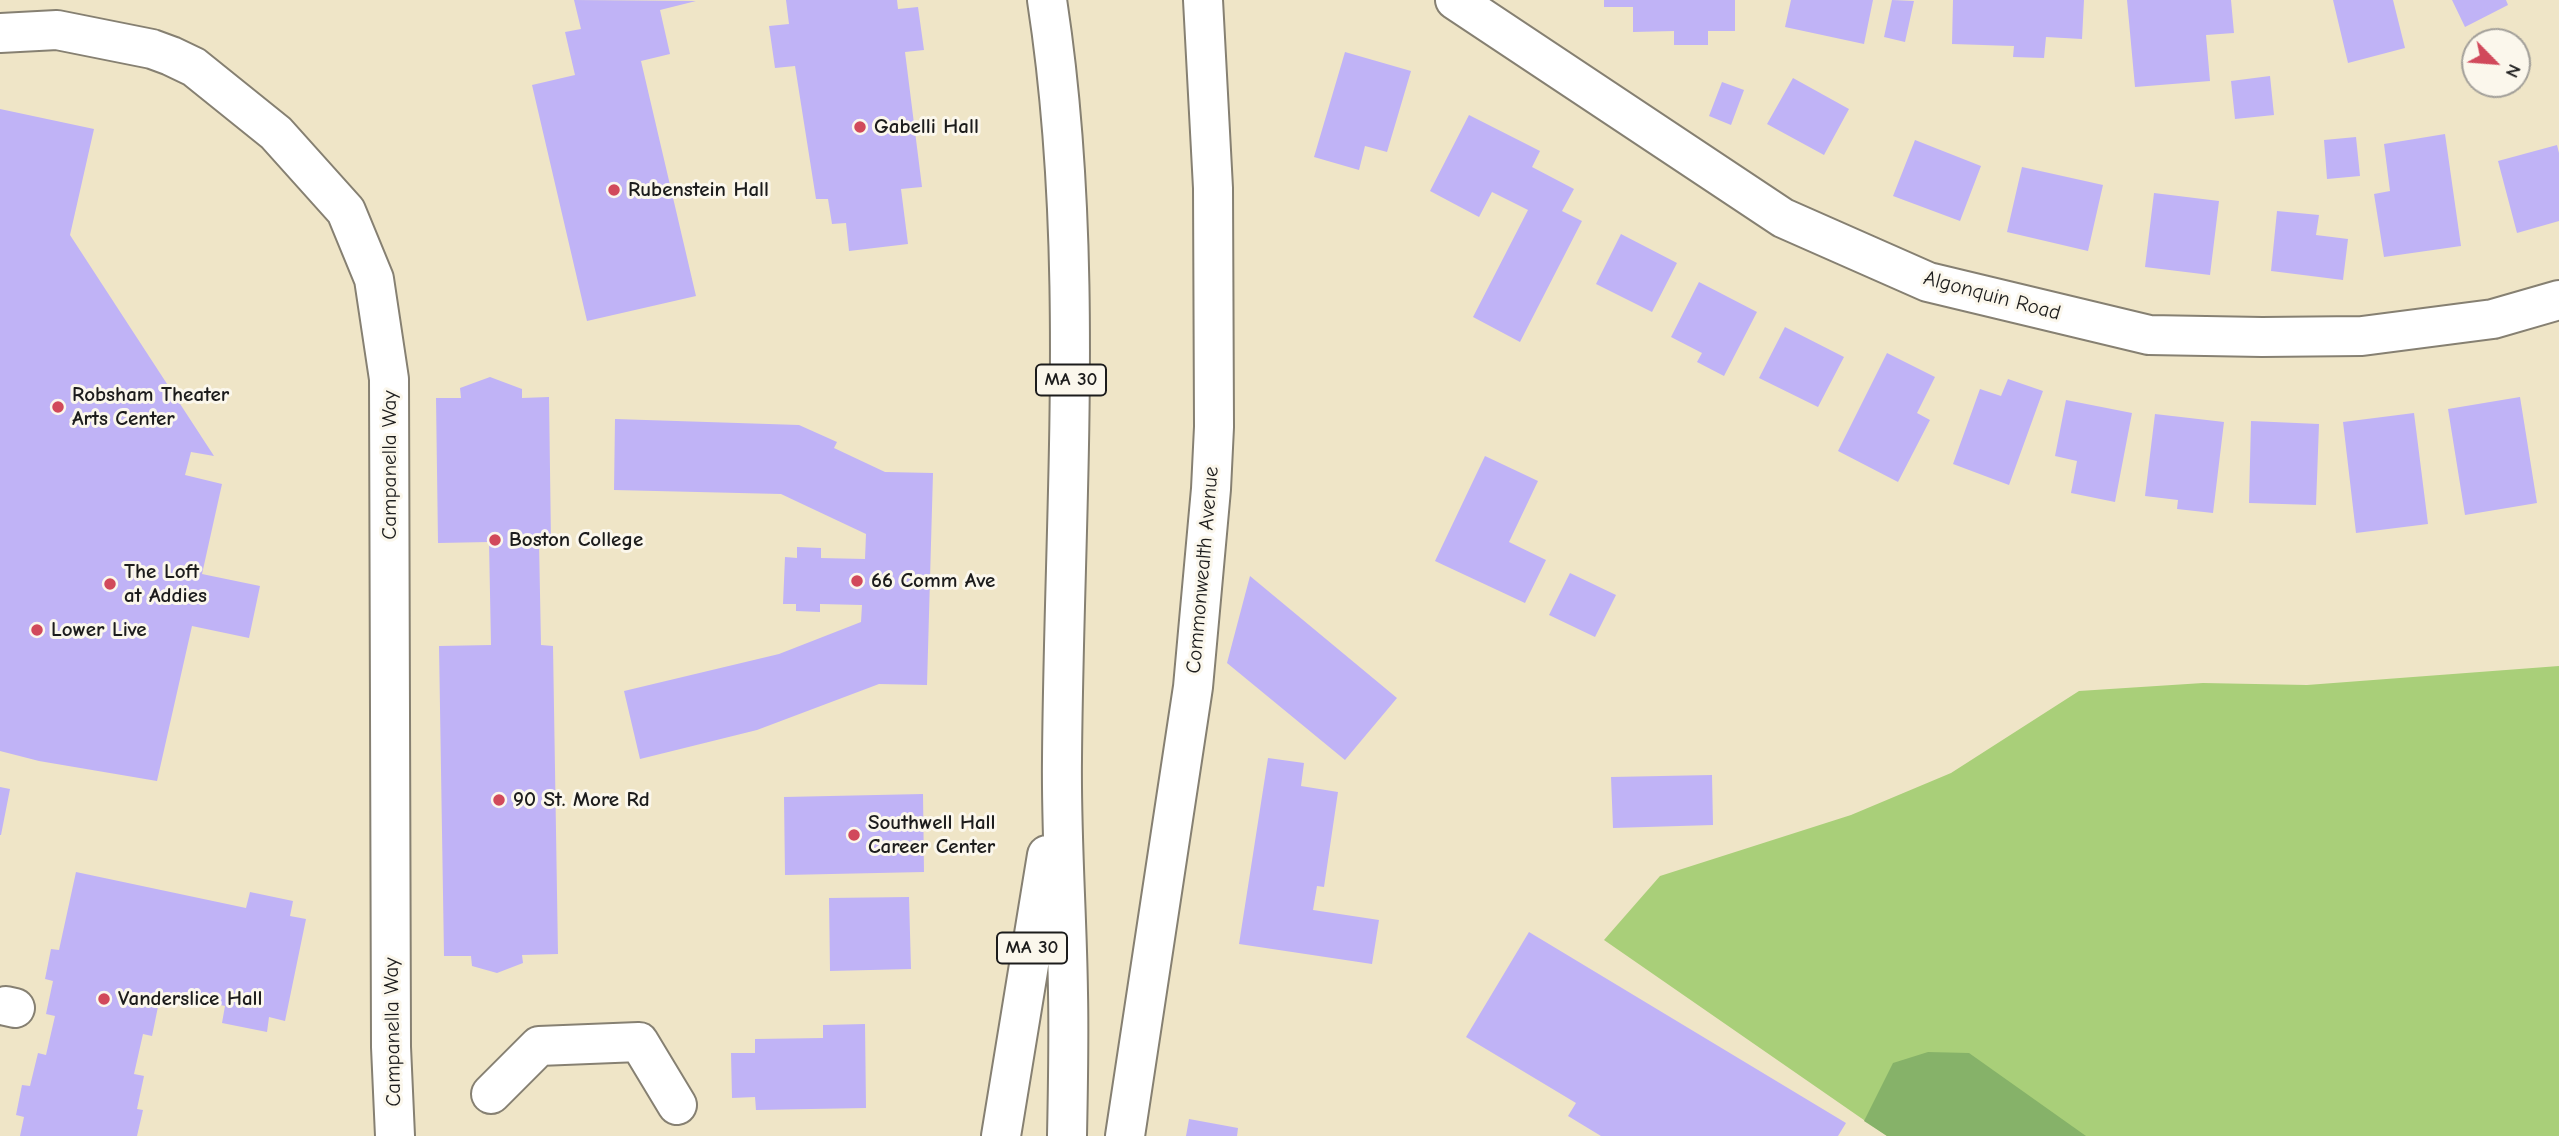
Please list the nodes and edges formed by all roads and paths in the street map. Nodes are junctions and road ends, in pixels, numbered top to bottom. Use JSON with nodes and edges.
{"nodes":[{"id":1,"x":1047,"y":0,"type":"edge"},
{"id":2,"x":1203,"y":0,"type":"edge"},
{"id":3,"x":1455,"y":0,"type":"edge"},
{"id":4,"x":0,"y":33,"type":"edge"},
{"id":5,"x":2559,"y":300,"type":"edge"},
{"id":6,"x":1062,"y":760,"type":"junction"},
{"id":7,"x":491,"y":1094,"type":"dead end"},
{"id":8,"x":677,"y":1105,"type":"dead end"},
{"id":9,"x":395,"y":1136,"type":"edge"},
{"id":10,"x":1002,"y":1136,"type":"edge"},
{"id":11,"x":1068,"y":1136,"type":"edge"},
{"id":12,"x":1125,"y":1136,"type":"edge"}],
"edges":[{"from":1,"to":6,"type":"street","number":"MA 30"},
{"from":2,"to":12,"type":"street","name":"Commonwealth Avenue"},
{"from":3,"to":5,"type":"street","name":"Algonquin Road"},
{"from":4,"to":9,"type":"street","name":"Campanella Way"},
{"from":6,"to":10,"type":"street","number":"MA 30"},
{"from":6,"to":11,"type":"street","number":"MA 30"},
{"from":7,"to":8,"type":"street"}]}
